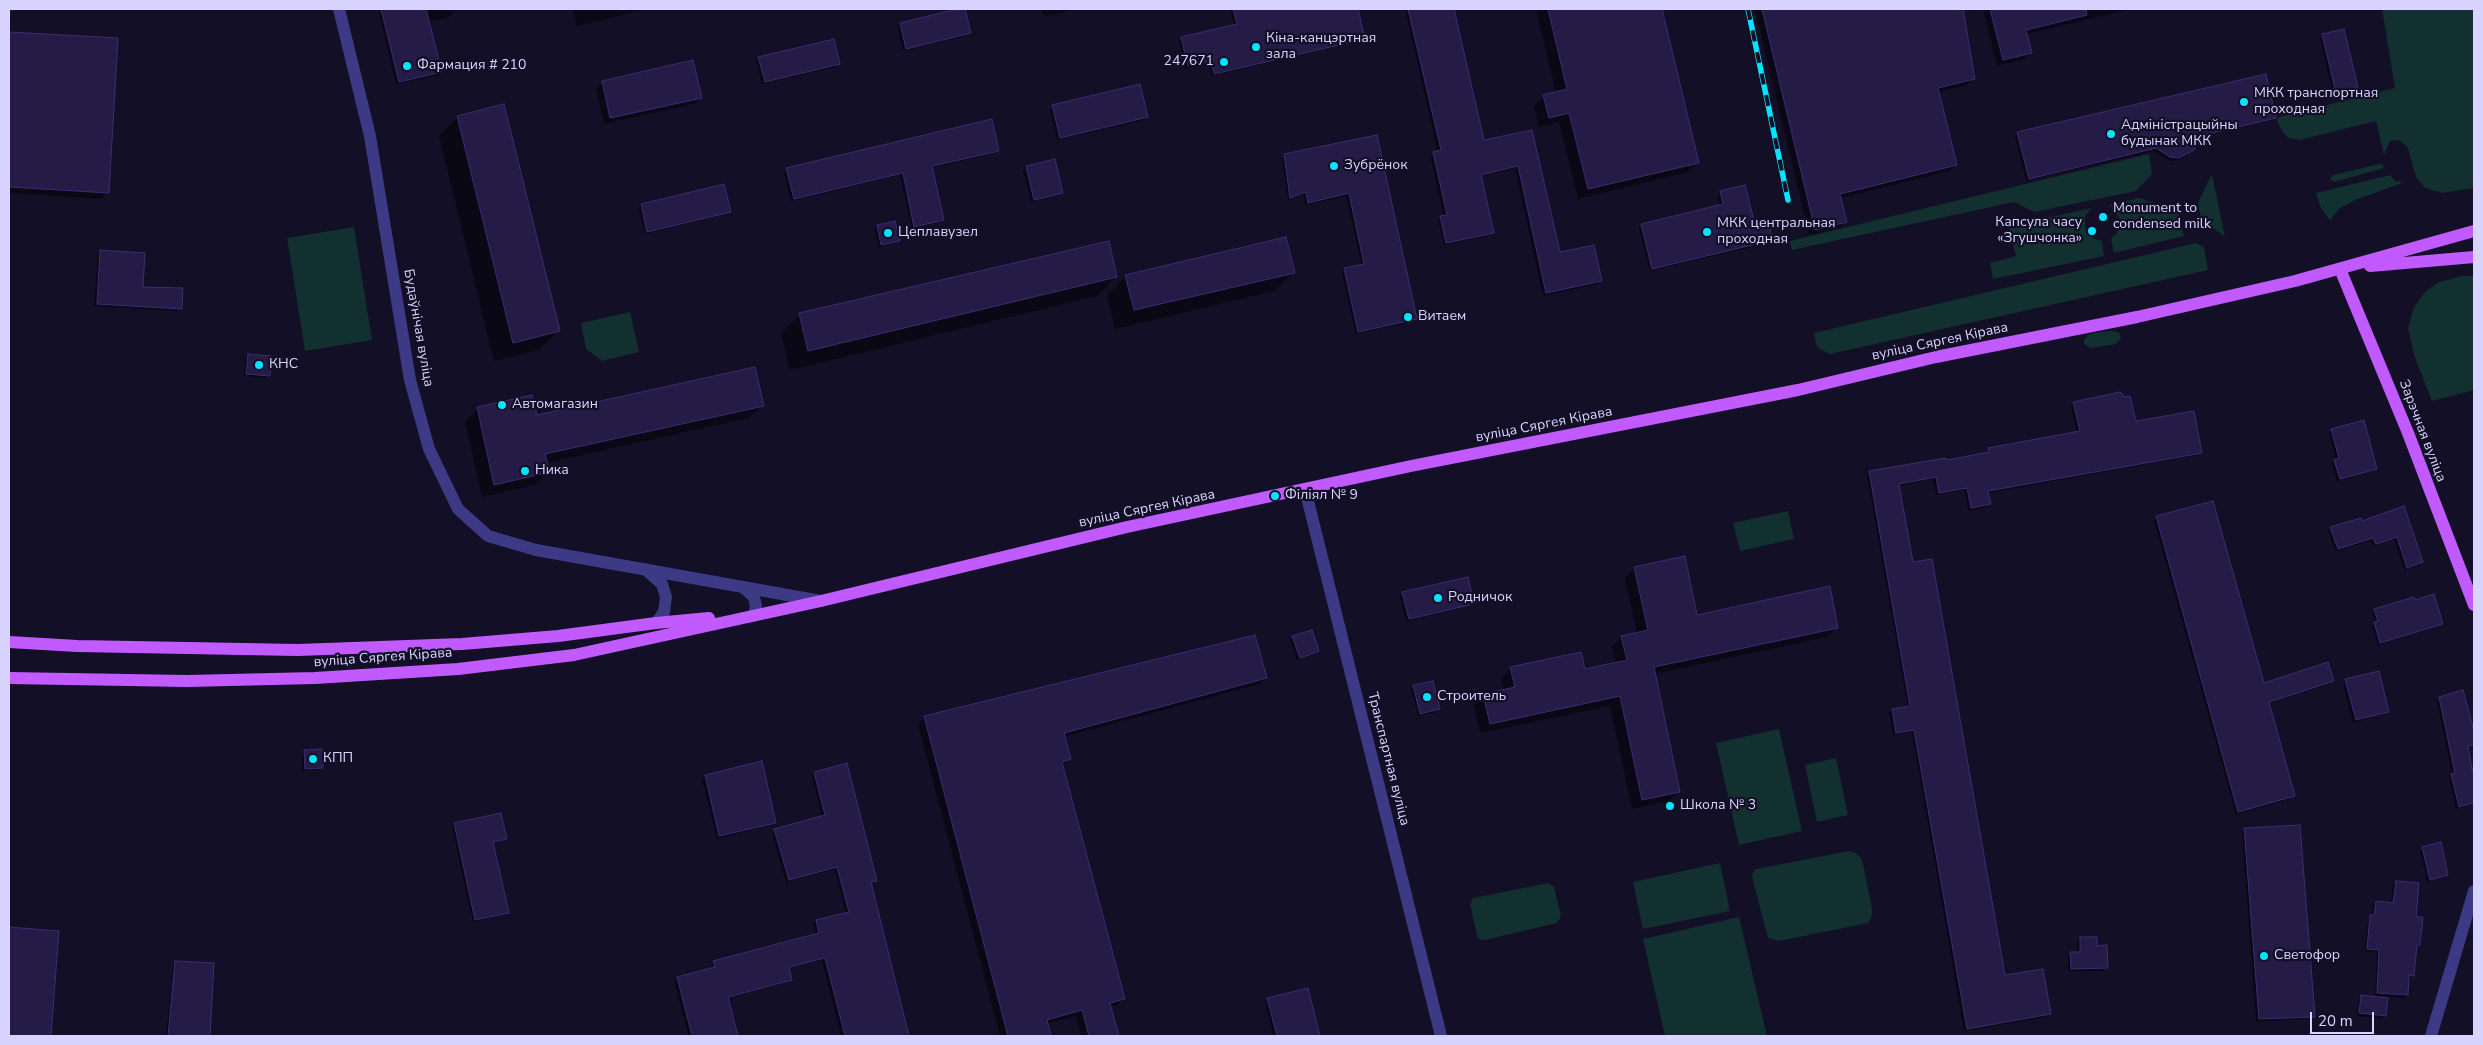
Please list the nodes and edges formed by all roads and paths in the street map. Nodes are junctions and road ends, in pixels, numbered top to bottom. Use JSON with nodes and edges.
{"nodes":[{"id":1,"x":340,"y":9,"type":"edge"},
{"id":2,"x":2474,"y":231,"type":"edge"},
{"id":3,"x":2474,"y":257,"type":"edge"},
{"id":4,"x":2340,"y":269,"type":"junction"},
{"id":5,"x":1305,"y":489,"type":"junction"},
{"id":6,"x":645,"y":569,"type":"junction"},
{"id":7,"x":744,"y":588,"type":"junction"},
{"id":8,"x":821,"y":601,"type":"junction"},
{"id":9,"x":2474,"y":605,"type":"edge"},
{"id":10,"x":754,"y":615,"type":"junction"},
{"id":11,"x":656,"y":623,"type":"junction"},
{"id":12,"x":9,"y":642,"type":"edge"},
{"id":13,"x":9,"y":678,"type":"edge"},
{"id":14,"x":2474,"y":891,"type":"edge"},
{"id":15,"x":1442,"y":1036,"type":"edge"},
{"id":16,"x":2431,"y":1036,"type":"edge"}],
"edges":[{"from":1,"to":6,"type":"street","name":"Будаўнічая вуліца"},
{"from":2,"to":4,"type":"main road","name":"вуліца Сяргея Кірава"},
{"from":3,"to":4,"type":"main road","name":"вуліца Сяргея Кірава"},
{"from":4,"to":5,"type":"main road","name":"вуліца Сяргея Кірава"},
{"from":4,"to":9,"type":"main road","name":"Зарэчная вуліца"},
{"from":5,"to":8,"type":"main road","name":"вуліца Сяргея Кірава"},
{"from":5,"to":15,"type":"street","name":"Транспартная вуліца"},
{"from":6,"to":7,"type":"street","name":"Будаўнічая вуліца"},
{"from":6,"to":11,"type":"street"},
{"from":7,"to":8,"type":"street","name":"Будаўнічая вуліца"},
{"from":7,"to":10,"type":"street"},
{"from":8,"to":10,"type":"main road","name":"вуліца Сяргея Кірава"},
{"from":10,"to":11,"type":"main road","name":"вуліца Сяргея Кірава"},
{"from":10,"to":13,"type":"main road","name":"вуліца Сяргея Кірава"},
{"from":11,"to":12,"type":"main road","name":"вуліца Сяргея Кірава"},
{"from":14,"to":16,"type":"street"}]}
